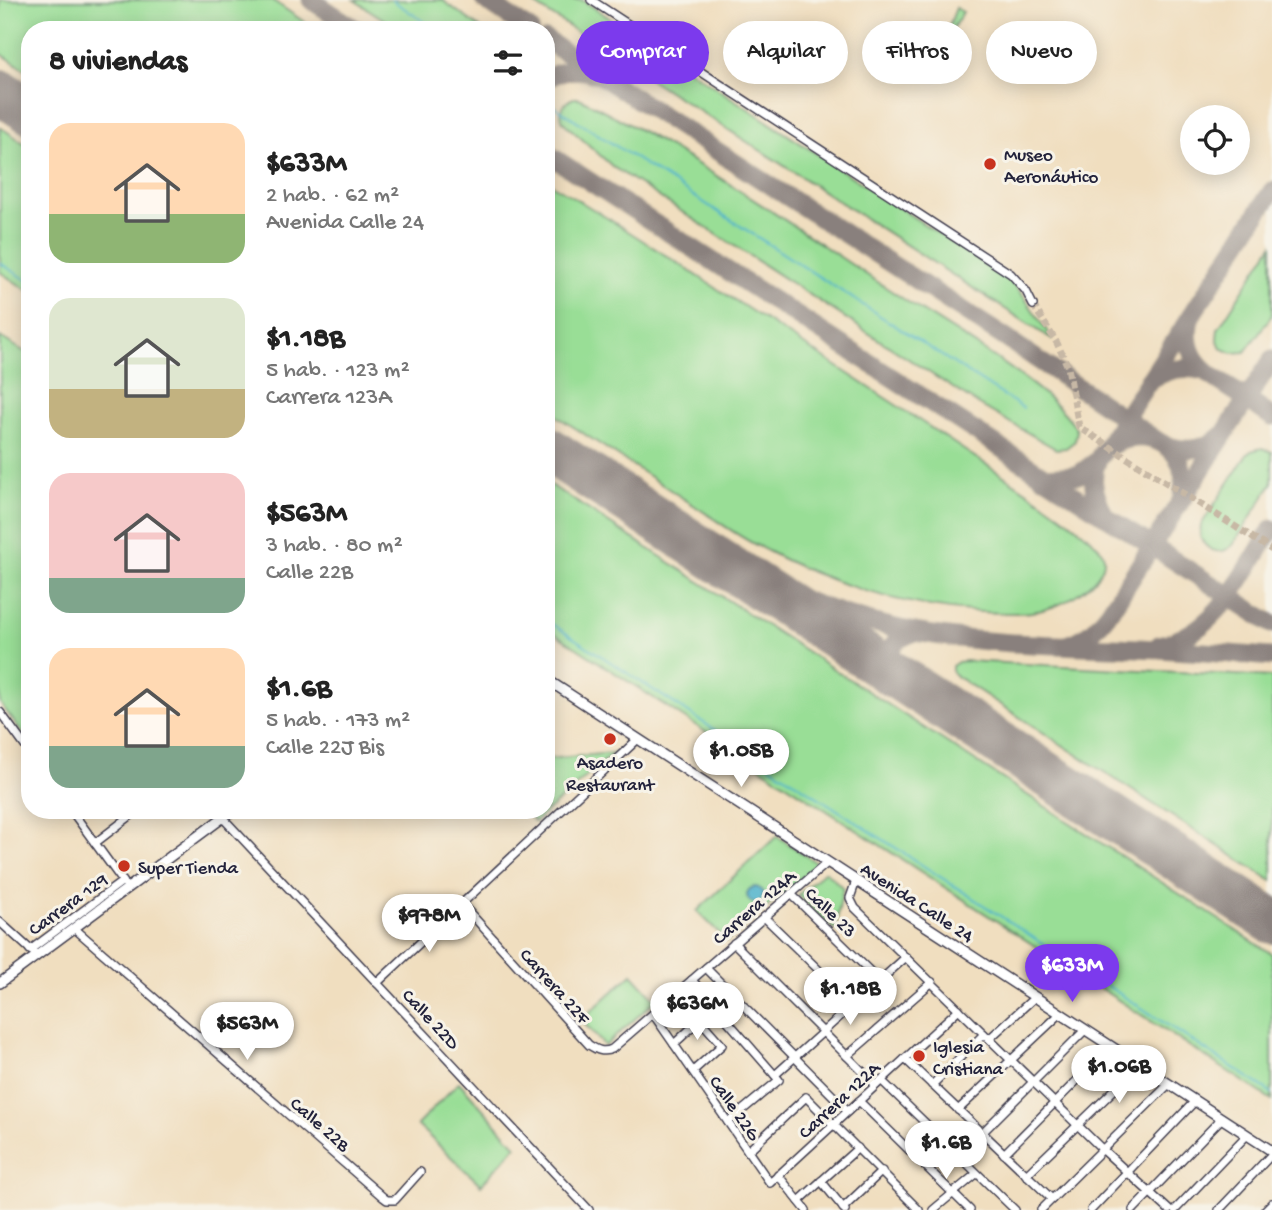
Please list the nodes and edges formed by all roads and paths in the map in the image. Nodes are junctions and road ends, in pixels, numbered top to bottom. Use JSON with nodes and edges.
{"nodes":[{"id":1,"x":591,"y":0,"type":"edge"},
{"id":2,"x":1033,"y":305,"type":"tunnel mouth"},
{"id":3,"x":555,"y":685,"type":"edge"},
{"id":4,"x":0,"y":712,"type":"edge"},
{"id":5,"x":638,"y":739,"type":"junction"},
{"id":6,"x":21,"y":741,"type":"edge"},
{"id":7,"x":555,"y":817,"type":"edge"},
{"id":8,"x":78,"y":819,"type":"edge"},
{"id":9,"x":126,"y":819,"type":"edge"},
{"id":10,"x":222,"y":819,"type":"edge"},
{"id":11,"x":224,"y":819,"type":"edge"},
{"id":12,"x":553,"y":819,"type":"edge"},
{"id":13,"x":95,"y":843,"type":"junction"},
{"id":14,"x":827,"y":863,"type":"junction"},
{"id":15,"x":856,"y":881,"type":"junction"},
{"id":16,"x":125,"y":885,"type":"junction"},
{"id":17,"x":791,"y":894,"type":"junction"},
{"id":18,"x":462,"y":904,"type":"junction"},
{"id":19,"x":764,"y":917,"type":"junction"},
{"id":20,"x":0,"y":922,"type":"edge"},
{"id":21,"x":74,"y":928,"type":"junction"},
{"id":22,"x":734,"y":943,"type":"junction"},
{"id":23,"x":34,"y":953,"type":"junction"},
{"id":24,"x":906,"y":957,"type":"junction"},
{"id":25,"x":706,"y":968,"type":"junction"},
{"id":26,"x":692,"y":980,"type":"junction"},
{"id":27,"x":880,"y":981,"type":"junction"},
{"id":28,"x":932,"y":982,"type":"junction"},
{"id":29,"x":0,"y":983,"type":"edge"},
{"id":30,"x":377,"y":983,"type":"junction"},
{"id":31,"x":1035,"y":997,"type":"junction"},
{"id":32,"x":854,"y":1004,"type":"junction"},
{"id":33,"x":959,"y":1009,"type":"junction"},
{"id":34,"x":653,"y":1014,"type":"junction"},
{"id":35,"x":1060,"y":1014,"type":"junction"},
{"id":36,"x":1085,"y":1030,"type":"junction"},
{"id":37,"x":823,"y":1032,"type":"junction"},
{"id":38,"x":987,"y":1037,"type":"junction"},
{"id":39,"x":674,"y":1044,"type":"junction"},
{"id":40,"x":1111,"y":1046,"type":"junction"},
{"id":41,"x":601,"y":1051,"type":"joint"},
{"id":42,"x":848,"y":1056,"type":"junction"},
{"id":43,"x":795,"y":1057,"type":"junction"},
{"id":44,"x":905,"y":1059,"type":"junction"},
{"id":45,"x":1011,"y":1060,"type":"junction"},
{"id":46,"x":1140,"y":1065,"type":"junction"},
{"id":47,"x":692,"y":1071,"type":"junction"},
{"id":48,"x":777,"y":1078,"type":"junction"},
{"id":49,"x":1033,"y":1082,"type":"junction"},
{"id":50,"x":879,"y":1083,"type":"junction"},
{"id":51,"x":1168,"y":1084,"type":"junction"},
{"id":52,"x":932,"y":1086,"type":"junction"},
{"id":53,"x":859,"y":1101,"type":"junction"},
{"id":54,"x":1195,"y":1101,"type":"junction"},
{"id":55,"x":1055,"y":1103,"type":"junction"},
{"id":56,"x":958,"y":1110,"type":"junction"},
{"id":57,"x":848,"y":1111,"type":"junction"},
{"id":58,"x":1222,"y":1118,"type":"junction"},
{"id":59,"x":728,"y":1122,"type":"junction"},
{"id":60,"x":834,"y":1124,"type":"junction"},
{"id":61,"x":1078,"y":1125,"type":"junction"},
{"id":62,"x":982,"y":1133,"type":"junction"},
{"id":63,"x":1247,"y":1135,"type":"junction"},
{"id":64,"x":858,"y":1148,"type":"junction"},
{"id":65,"x":1101,"y":1148,"type":"junction"},
{"id":66,"x":748,"y":1151,"type":"junction"},
{"id":67,"x":1272,"y":1153,"type":"edge"},
{"id":68,"x":1004,"y":1154,"type":"junction"},
{"id":69,"x":882,"y":1171,"type":"junction"},
{"id":70,"x":1127,"y":1171,"type":"junction"},
{"id":71,"x":420,"y":1172,"type":"dead end"},
{"id":72,"x":976,"y":1174,"type":"junction"},
{"id":73,"x":778,"y":1175,"type":"junction"},
{"id":74,"x":1026,"y":1175,"type":"junction"},
{"id":75,"x":821,"y":1181,"type":"junction"},
{"id":76,"x":770,"y":1183,"type":"joint"},
{"id":77,"x":1150,"y":1192,"type":"junction"},
{"id":78,"x":953,"y":1194,"type":"junction"},
{"id":79,"x":1052,"y":1199,"type":"junction"},
{"id":80,"x":799,"y":1201,"type":"junction"},
{"id":81,"x":1272,"y":1203,"type":"edge"},
{"id":82,"x":844,"y":1209,"type":"edge"},
{"id":83,"x":589,"y":1210,"type":"edge"},
{"id":84,"x":806,"y":1210,"type":"edge"},
{"id":85,"x":919,"y":1210,"type":"edge"},
{"id":86,"x":933,"y":1210,"type":"edge"},
{"id":87,"x":970,"y":1210,"type":"edge"},
{"id":88,"x":1015,"y":1210,"type":"edge"},
{"id":89,"x":1041,"y":1210,"type":"edge"},
{"id":90,"x":1091,"y":1210,"type":"edge"},
{"id":91,"x":1133,"y":1210,"type":"edge"},
{"id":92,"x":1169,"y":1210,"type":"edge"},
{"id":93,"x":1175,"y":1210,"type":"edge"},
{"id":94,"x":1219,"y":1210,"type":"edge"},
{"id":95,"x":1265,"y":1210,"type":"edge"}],
"edges":[{"from":1,"to":2,"type":"street"},
{"from":3,"to":5,"type":"main road","name":"Avenida Calle 24"},
{"from":4,"to":6,"type":"street"},
{"from":5,"to":7,"type":"street"},
{"from":5,"to":14,"type":"main road","name":"Avenida Calle 24"},
{"from":8,"to":13,"type":"street"},
{"from":9,"to":13,"type":"street"},
{"from":10,"to":16,"type":"main road"},
{"from":11,"to":30,"type":"street","name":"Calle 22D"},
{"from":12,"to":18,"type":"street"},
{"from":13,"to":16,"type":"street"},
{"from":14,"to":15,"type":"main road","name":"Avenida Calle 24"},
{"from":14,"to":17,"type":"street","name":"Carrera 124A"},
{"from":15,"to":24,"type":"street"},
{"from":15,"to":31,"type":"main road","name":"Avenida Calle 24"},
{"from":16,"to":21,"type":"main road"},
{"from":16,"to":23,"type":"street","name":"Carrera 129"},
{"from":17,"to":19,"type":"street","name":"Carrera 124A"},
{"from":17,"to":27,"type":"street","name":"Calle 23"},
{"from":18,"to":30,"type":"street"},
{"from":18,"to":41,"type":"street","name":"Carrera 22F"},
{"from":19,"to":22,"type":"street","name":"Carrera 124A"},
{"from":19,"to":32,"type":"street"},
{"from":20,"to":23,"type":"street"},
{"from":21,"to":23,"type":"main road"},
{"from":21,"to":71,"type":"street","name":"Calle 22B"},
{"from":22,"to":25,"type":"street","name":"Carrera 124A"},
{"from":22,"to":37,"type":"street"},
{"from":23,"to":29,"type":"main road"},
{"from":24,"to":27,"type":"street"},
{"from":24,"to":28,"type":"street"},
{"from":25,"to":26,"type":"street","name":"Carrera 124A"},
{"from":25,"to":43,"type":"street"},
{"from":26,"to":34,"type":"street","name":"Carrera 124A"},
{"from":26,"to":48,"type":"street"},
{"from":27,"to":32,"type":"street"},
{"from":28,"to":33,"type":"street"},
{"from":28,"to":42,"type":"street"},
{"from":30,"to":83,"type":"street","name":"Calle 22D"},
{"from":31,"to":35,"type":"main road","name":"Avenida Calle 24"},
{"from":31,"to":38,"type":"street"},
{"from":32,"to":37,"type":"street"},
{"from":33,"to":38,"type":"street"},
{"from":33,"to":44,"type":"street","name":"Carrera 122A"},
{"from":34,"to":39,"type":"street","name":"Calle 22G"},
{"from":34,"to":41,"type":"street","name":"Carrera 124A"},
{"from":35,"to":36,"type":"main road","name":"Avenida Calle 24"},
{"from":35,"to":45,"type":"street"},
{"from":36,"to":40,"type":"main road","name":"Avenida Calle 24"},
{"from":36,"to":49,"type":"street"},
{"from":37,"to":42,"type":"street"},
{"from":37,"to":43,"type":"street"},
{"from":38,"to":45,"type":"street"},
{"from":38,"to":52,"type":"street"},
{"from":39,"to":47,"type":"street","name":"Calle 22G"},
{"from":39,"to":47,"type":"street"},
{"from":40,"to":46,"type":"main road","name":"Avenida Calle 24"},
{"from":40,"to":55,"type":"street"},
{"from":42,"to":50,"type":"street"},
{"from":43,"to":48,"type":"street"},
{"from":43,"to":57,"type":"street"},
{"from":44,"to":50,"type":"street","name":"Carrera 122A"},
{"from":44,"to":52,"type":"street"},
{"from":45,"to":49,"type":"street"},
{"from":45,"to":56,"type":"street"},
{"from":46,"to":51,"type":"main road","name":"Avenida Calle 24"},
{"from":46,"to":61,"type":"street"},
{"from":47,"to":59,"type":"street","name":"Calle 22G"},
{"from":48,"to":59,"type":"street"},
{"from":49,"to":55,"type":"street"},
{"from":49,"to":62,"type":"street"},
{"from":50,"to":53,"type":"street","name":"Carrera 122A"},
{"from":50,"to":72,"type":"street"},
{"from":51,"to":54,"type":"main road","name":"Avenida Calle 24"},
{"from":51,"to":65,"type":"street"},
{"from":52,"to":56,"type":"street"},
{"from":53,"to":57,"type":"street","name":"Carrera 122A"},
{"from":53,"to":78,"type":"street"},
{"from":54,"to":58,"type":"main road","name":"Avenida Calle 24"},
{"from":54,"to":70,"type":"street"},
{"from":55,"to":61,"type":"street"},
{"from":55,"to":68,"type":"street"},
{"from":56,"to":62,"type":"street"},
{"from":57,"to":60,"type":"street","name":"Carrera 122A"},
{"from":58,"to":63,"type":"main road","name":"Avenida Calle 24"},
{"from":58,"to":77,"type":"street"},
{"from":59,"to":66,"type":"street","name":"Calle 22G"},
{"from":60,"to":64,"type":"street"},
{"from":60,"to":66,"type":"street"},
{"from":60,"to":73,"type":"street","name":"Carrera 122A"},
{"from":61,"to":65,"type":"street"},
{"from":61,"to":74,"type":"street"},
{"from":62,"to":68,"type":"street"},
{"from":63,"to":67,"type":"main road","name":"Avenida Calle 24"},
{"from":63,"to":93,"type":"street"},
{"from":64,"to":69,"type":"street"},
{"from":64,"to":75,"type":"street"},
{"from":65,"to":70,"type":"street"},
{"from":65,"to":79,"type":"street"},
{"from":66,"to":76,"type":"street","name":"Calle 22G"},
{"from":67,"to":94,"type":"street"},
{"from":68,"to":74,"type":"street"},
{"from":69,"to":82,"type":"street"},
{"from":69,"to":85,"type":"street"},
{"from":70,"to":77,"type":"street"},
{"from":70,"to":90,"type":"street"},
{"from":72,"to":78,"type":"street"},
{"from":72,"to":88,"type":"street"},
{"from":73,"to":76,"type":"street","name":"Carrera 122A"},
{"from":73,"to":80,"type":"street"},
{"from":74,"to":79,"type":"street"},
{"from":75,"to":80,"type":"street"},
{"from":75,"to":82,"type":"street"},
{"from":77,"to":91,"type":"street"},
{"from":77,"to":92,"type":"street"},
{"from":78,"to":86,"type":"street"},
{"from":78,"to":87,"type":"street"},
{"from":79,"to":89,"type":"street"},
{"from":80,"to":84,"type":"street"},
{"from":81,"to":95,"type":"street"}]}
